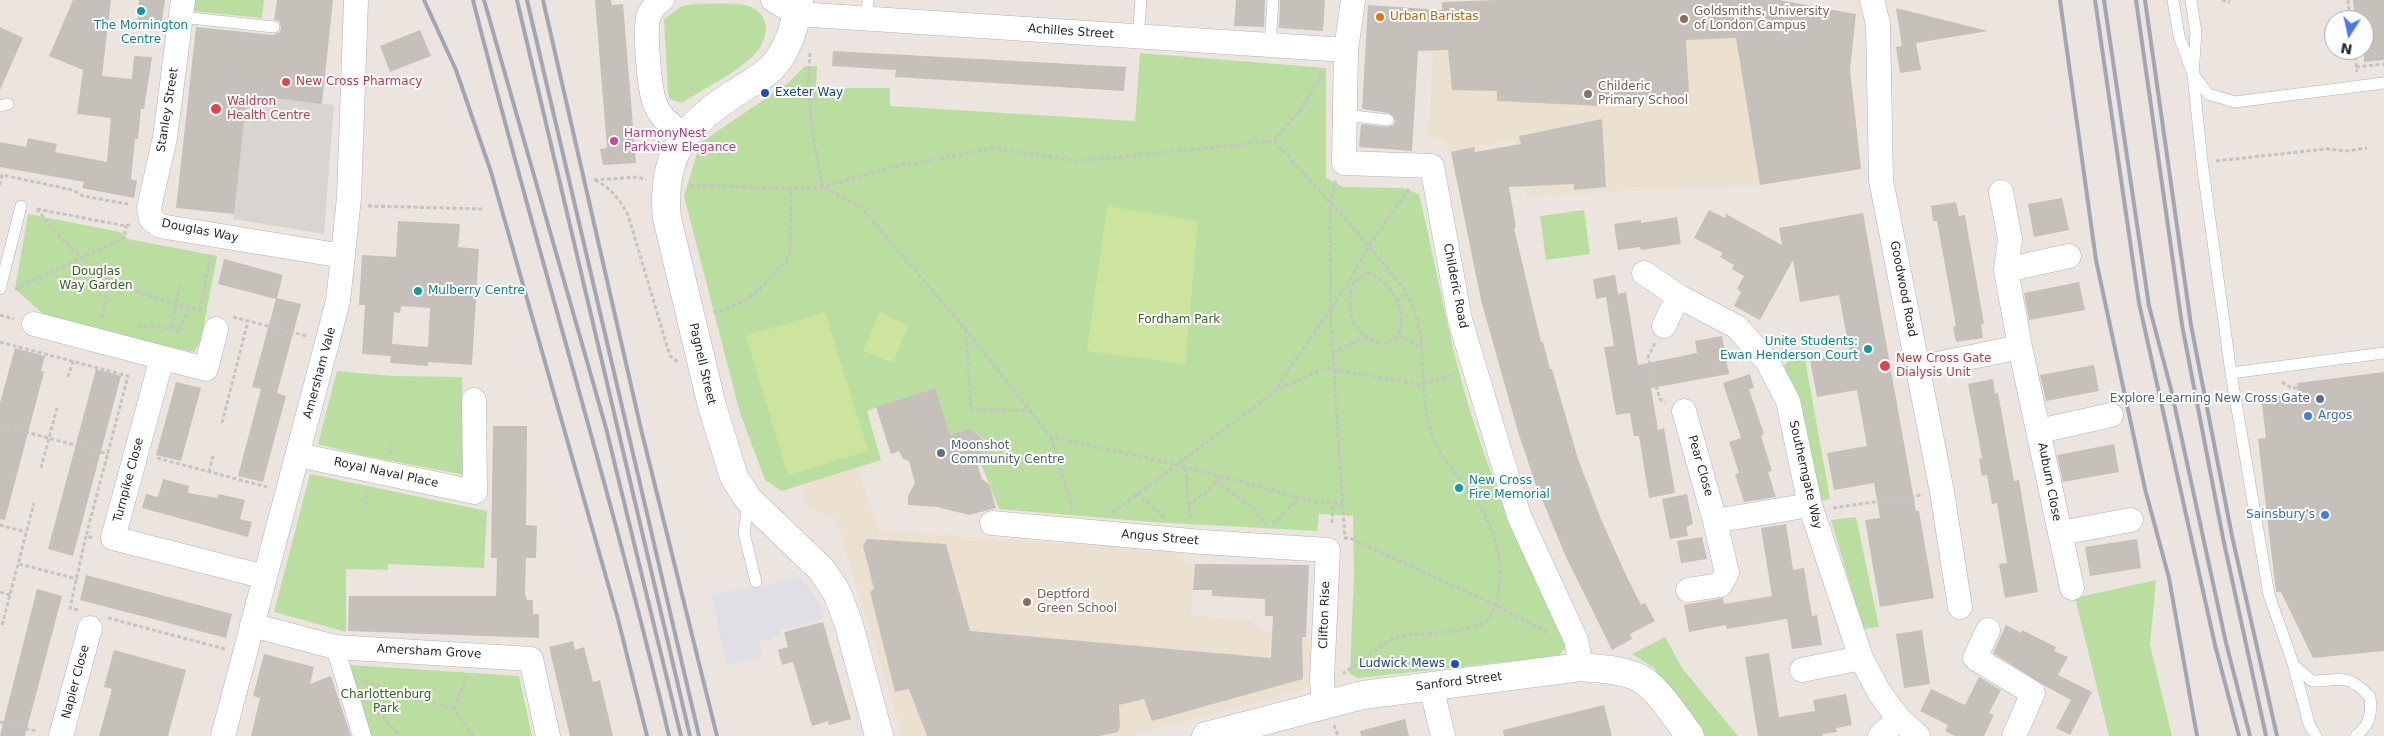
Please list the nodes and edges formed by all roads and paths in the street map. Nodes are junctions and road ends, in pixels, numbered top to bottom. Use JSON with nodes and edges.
{"nodes":[{"id":1,"x":356,"y":0,"type":"edge"},
{"id":2,"x":773,"y":0,"type":"edge"},
{"id":3,"x":1141,"y":0,"type":"edge"},
{"id":4,"x":1273,"y":0,"type":"edge"},
{"id":5,"x":1353,"y":0,"type":"edge"},
{"id":6,"x":1872,"y":0,"type":"edge"},
{"id":7,"x":2173,"y":0,"type":"edge"},
{"id":8,"x":2191,"y":0,"type":"edge"},
{"id":9,"x":2222,"y":0,"type":"edge"},
{"id":10,"x":655,"y":2,"type":"edge"},
{"id":11,"x":2230,"y":2,"type":"dead end"},
{"id":12,"x":798,"y":7,"type":"edge"},
{"id":13,"x":182,"y":8,"type":"edge"},
{"id":14,"x":868,"y":9,"type":"edge"},
{"id":15,"x":274,"y":27,"type":"dead end"},
{"id":16,"x":1138,"y":36,"type":"junction"},
{"id":17,"x":1270,"y":45,"type":"junction"},
{"id":18,"x":812,"y":47,"type":"dead end"},
{"id":19,"x":1337,"y":50,"type":"junction"},
{"id":20,"x":2356,"y":60,"type":"edge"},
{"id":21,"x":2384,"y":64,"type":"edge"},
{"id":22,"x":2193,"y":74,"type":"junction"},
{"id":23,"x":2384,"y":83,"type":"edge"},
{"id":24,"x":1345,"y":115,"type":"junction"},
{"id":25,"x":1388,"y":120,"type":"dead end"},
{"id":26,"x":684,"y":135,"type":"junction"},
{"id":27,"x":1274,"y":141,"type":"junction"},
{"id":28,"x":2367,"y":148,"type":"dead end"},
{"id":29,"x":2202,"y":162,"type":"junction"},
{"id":30,"x":1432,"y":166,"type":"junction"},
{"id":31,"x":1,"y":175,"type":"edge"},
{"id":32,"x":653,"y":183,"type":"dead end"},
{"id":33,"x":683,"y":184,"type":"dead end"},
{"id":34,"x":0,"y":185,"type":"edge"},
{"id":35,"x":823,"y":187,"type":"junction"},
{"id":36,"x":790,"y":189,"type":"junction"},
{"id":37,"x":2001,"y":192,"type":"dead end"},
{"id":38,"x":1330,"y":202,"type":"junction"},
{"id":39,"x":21,"y":206,"type":"joint"},
{"id":40,"x":354,"y":206,"type":"junction"},
{"id":41,"x":483,"y":209,"type":"dead end"},
{"id":42,"x":37,"y":210,"type":"junction"},
{"id":43,"x":144,"y":212,"type":"junction"},
{"id":44,"x":126,"y":226,"type":"junction"},
{"id":45,"x":1369,"y":246,"type":"junction"},
{"id":46,"x":211,"y":251,"type":"dead end"},
{"id":47,"x":343,"y":256,"type":"junction"},
{"id":48,"x":2069,"y":256,"type":"dead end"},
{"id":49,"x":82,"y":258,"type":"junction"},
{"id":50,"x":112,"y":266,"type":"dead end"},
{"id":51,"x":2006,"y":270,"type":"junction"},
{"id":52,"x":1644,"y":273,"type":"dead end"},
{"id":53,"x":110,"y":278,"type":"junction"},
{"id":54,"x":180,"y":283,"type":"dead end"},
{"id":55,"x":5,"y":290,"type":"edge"},
{"id":56,"x":1406,"y":292,"type":"junction"},
{"id":57,"x":1678,"y":296,"type":"junction"},
{"id":58,"x":1397,"y":302,"type":"junction"},
{"id":59,"x":176,"y":305,"type":"junction"},
{"id":60,"x":1332,"y":306,"type":"junction"},
{"id":61,"x":189,"y":308,"type":"junction"},
{"id":62,"x":200,"y":310,"type":"junction"},
{"id":63,"x":706,"y":314,"type":"dead end"},
{"id":64,"x":102,"y":318,"type":"dead end"},
{"id":65,"x":218,"y":319,"type":"junction"},
{"id":66,"x":248,"y":321,"type":"junction"},
{"id":67,"x":34,"y":324,"type":"dead end"},
{"id":68,"x":137,"y":326,"type":"dead end"},
{"id":69,"x":1664,"y":326,"type":"joint"},
{"id":70,"x":172,"y":328,"type":"junction"},
{"id":71,"x":966,"y":330,"type":"junction"},
{"id":72,"x":1399,"y":335,"type":"junction"},
{"id":73,"x":1364,"y":337,"type":"junction"},
{"id":74,"x":315,"y":338,"type":"dead end"},
{"id":75,"x":0,"y":342,"type":"edge"},
{"id":76,"x":2020,"y":347,"type":"junction"},
{"id":77,"x":1422,"y":350,"type":"junction"},
{"id":78,"x":1333,"y":353,"type":"junction"},
{"id":79,"x":2384,"y":354,"type":"edge"},
{"id":80,"x":162,"y":358,"type":"junction"},
{"id":81,"x":73,"y":361,"type":"junction"},
{"id":82,"x":677,"y":362,"type":"dead end"},
{"id":83,"x":1918,"y":368,"type":"junction"},
{"id":84,"x":1334,"y":369,"type":"junction"},
{"id":85,"x":1476,"y":369,"type":"junction"},
{"id":86,"x":2231,"y":373,"type":"junction"},
{"id":87,"x":68,"y":376,"type":"dead end"},
{"id":88,"x":2274,"y":381,"type":"dead end"},
{"id":89,"x":1422,"y":385,"type":"junction"},
{"id":90,"x":2297,"y":388,"type":"dead end"},
{"id":91,"x":1273,"y":393,"type":"junction"},
{"id":92,"x":474,"y":400,"type":"dead end"},
{"id":93,"x":58,"y":408,"type":"dead end"},
{"id":94,"x":1031,"y":411,"type":"junction"},
{"id":95,"x":1684,"y":411,"type":"joint"},
{"id":96,"x":2111,"y":415,"type":"dead end"},
{"id":97,"x":222,"y":423,"type":"dead end"},
{"id":98,"x":0,"y":425,"type":"edge"},
{"id":99,"x":2039,"y":431,"type":"junction"},
{"id":100,"x":1051,"y":437,"type":"junction"},
{"id":101,"x":49,"y":438,"type":"junction"},
{"id":102,"x":136,"y":452,"type":"junction"},
{"id":103,"x":108,"y":454,"type":"junction"},
{"id":104,"x":298,"y":455,"type":"junction"},
{"id":105,"x":213,"y":456,"type":"dead end"},
{"id":106,"x":1175,"y":464,"type":"junction"},
{"id":107,"x":41,"y":468,"type":"dead end"},
{"id":108,"x":1186,"y":468,"type":"junction"},
{"id":109,"x":209,"y":472,"type":"junction"},
{"id":110,"x":1220,"y":476,"type":"junction"},
{"id":111,"x":1216,"y":482,"type":"junction"},
{"id":112,"x":369,"y":487,"type":"dead end"},
{"id":113,"x":275,"y":490,"type":"dead end"},
{"id":114,"x":1942,"y":492,"type":"junction"},
{"id":115,"x":1137,"y":493,"type":"junction"},
{"id":116,"x":1299,"y":498,"type":"junction"},
{"id":117,"x":748,"y":499,"type":"junction"},
{"id":118,"x":34,"y":503,"type":"dead end"},
{"id":119,"x":1332,"y":503,"type":"junction"},
{"id":120,"x":1188,"y":505,"type":"junction"},
{"id":121,"x":365,"y":506,"type":"dead end"},
{"id":122,"x":1811,"y":508,"type":"junction"},
{"id":123,"x":1169,"y":518,"type":"dead end"},
{"id":124,"x":1189,"y":520,"type":"dead end"},
{"id":125,"x":2131,"y":520,"type":"dead end"},
{"id":126,"x":1716,"y":521,"type":"junction"},
{"id":127,"x":992,"y":522,"type":"dead end"},
{"id":128,"x":1332,"y":523,"type":"dead end"},
{"id":129,"x":0,"y":525,"type":"edge"},
{"id":130,"x":1077,"y":530,"type":"junction"},
{"id":131,"x":26,"y":532,"type":"junction"},
{"id":132,"x":2060,"y":533,"type":"junction"},
{"id":133,"x":1111,"y":534,"type":"junction"},
{"id":134,"x":86,"y":536,"type":"junction"},
{"id":135,"x":113,"y":538,"type":"junction"},
{"id":136,"x":1334,"y":544,"type":"junction"},
{"id":137,"x":19,"y":564,"type":"junction"},
{"id":138,"x":265,"y":577,"type":"junction"},
{"id":139,"x":77,"y":579,"type":"junction"},
{"id":140,"x":756,"y":582,"type":"dead end"},
{"id":141,"x":2072,"y":588,"type":"dead end"},
{"id":142,"x":1688,"y":590,"type":"dead end"},
{"id":143,"x":0,"y":592,"type":"edge"},
{"id":144,"x":10,"y":595,"type":"junction"},
{"id":145,"x":1495,"y":605,"type":"junction"},
{"id":146,"x":1960,"y":607,"type":"dead end"},
{"id":147,"x":93,"y":619,"type":"junction"},
{"id":148,"x":252,"y":625,"type":"junction"},
{"id":149,"x":2,"y":626,"type":"dead end"},
{"id":150,"x":1988,"y":630,"type":"dead end"},
{"id":151,"x":1576,"y":640,"type":"junction"},
{"id":152,"x":335,"y":647,"type":"junction"},
{"id":153,"x":245,"y":654,"type":"junction"},
{"id":154,"x":475,"y":654,"type":"junction"},
{"id":155,"x":1861,"y":658,"type":"junction"},
{"id":156,"x":2293,"y":663,"type":"junction"},
{"id":157,"x":1582,"y":667,"type":"junction"},
{"id":158,"x":1802,"y":670,"type":"dead end"},
{"id":159,"x":1331,"y":685,"type":"junction"},
{"id":160,"x":347,"y":686,"type":"junction"},
{"id":161,"x":1431,"y":686,"type":"junction"},
{"id":162,"x":454,"y":709,"type":"junction"},
{"id":163,"x":1899,"y":719,"type":"junction"},
{"id":164,"x":0,"y":722,"type":"edge"},
{"id":165,"x":36,"y":731,"type":"dead end"},
{"id":166,"x":61,"y":736,"type":"edge"},
{"id":167,"x":223,"y":736,"type":"edge"},
{"id":168,"x":362,"y":736,"type":"edge"},
{"id":169,"x":400,"y":736,"type":"edge"},
{"id":170,"x":473,"y":736,"type":"edge"},
{"id":171,"x":548,"y":736,"type":"edge"},
{"id":172,"x":879,"y":736,"type":"edge"},
{"id":173,"x":1206,"y":736,"type":"edge"},
{"id":174,"x":1443,"y":736,"type":"edge"},
{"id":175,"x":1690,"y":736,"type":"edge"},
{"id":176,"x":1880,"y":736,"type":"edge"},
{"id":177,"x":1918,"y":736,"type":"edge"},
{"id":178,"x":2014,"y":736,"type":"edge"},
{"id":179,"x":2316,"y":736,"type":"edge"},
{"id":180,"x":2356,"y":736,"type":"edge"}],
"edges":[{"from":1,"to":40,"type":"street","name":"Amersham Vale"},
{"from":2,"to":12,"type":"street"},
{"from":3,"to":16,"type":"lane"},
{"from":4,"to":17,"type":"lane"},
{"from":5,"to":19,"type":"street"},
{"from":6,"to":83,"type":"street","name":"Goodwood Road"},
{"from":7,"to":22,"type":"lane"},
{"from":8,"to":22,"type":"lane"},
{"from":9,"to":11,"type":"path"},
{"from":10,"to":26,"type":"street"},
{"from":12,"to":14,"type":"street","name":"Achilles Street"},
{"from":12,"to":26,"type":"main road","name":"Pagnell Street"},
{"from":13,"to":15,"type":"lane"},
{"from":13,"to":43,"type":"street","name":"Stanley Street"},
{"from":14,"to":16,"type":"street","name":"Achilles Street"},
{"from":16,"to":17,"type":"street","name":"Achilles Street"},
{"from":17,"to":19,"type":"street","name":"Achilles Street"},
{"from":18,"to":35,"type":"path"},
{"from":19,"to":24,"type":"street"},
{"from":19,"to":27,"type":"path"},
{"from":20,"to":21,"type":"path"},
{"from":22,"to":23,"type":"lane"},
{"from":22,"to":29,"type":"lane"},
{"from":24,"to":25,"type":"lane"},
{"from":24,"to":30,"type":"street"},
{"from":26,"to":117,"type":"main road","name":"Pagnell Street"},
{"from":27,"to":35,"type":"path"},
{"from":27,"to":38,"type":"path"},
{"from":28,"to":29,"type":"path"},
{"from":29,"to":86,"type":"lane"},
{"from":30,"to":45,"type":"path"},
{"from":30,"to":85,"type":"street","name":"Childeric Road"},
{"from":31,"to":34,"type":"path"},
{"from":31,"to":43,"type":"path"},
{"from":32,"to":82,"type":"path"},
{"from":33,"to":36,"type":"path"},
{"from":35,"to":36,"type":"path"},
{"from":35,"to":71,"type":"path"},
{"from":36,"to":63,"type":"path"},
{"from":37,"to":51,"type":"street","name":"Auburn Close"},
{"from":38,"to":45,"type":"path"},
{"from":38,"to":60,"type":"path"},
{"from":39,"to":42,"type":"path","name":"Douglas Way"},
{"from":39,"to":55,"type":"lane"},
{"from":40,"to":41,"type":"path"},
{"from":40,"to":47,"type":"street","name":"Amersham Vale"},
{"from":42,"to":44,"type":"path","name":"Douglas Way"},
{"from":42,"to":49,"type":"path"},
{"from":43,"to":44,"type":"path","name":"Douglas Way"},
{"from":43,"to":47,"type":"street","name":"Douglas Way"},
{"from":44,"to":49,"type":"path"},
{"from":45,"to":56,"type":"path"},
{"from":45,"to":60,"type":"path"},
{"from":46,"to":62,"type":"path"},
{"from":47,"to":104,"type":"street","name":"Amersham Vale"},
{"from":48,"to":51,"type":"street"},
{"from":49,"to":53,"type":"path"},
{"from":49,"to":55,"type":"path"},
{"from":50,"to":53,"type":"path"},
{"from":51,"to":76,"type":"street","name":"Auburn Close"},
{"from":52,"to":57,"type":"street","name":"Southerngate Way"},
{"from":53,"to":59,"type":"path"},
{"from":53,"to":64,"type":"path"},
{"from":54,"to":59,"type":"path"},
{"from":56,"to":58,"type":"path"},
{"from":56,"to":77,"type":"path"},
{"from":57,"to":69,"type":"street"},
{"from":57,"to":122,"type":"street","name":"Southerngate Way"},
{"from":58,"to":72,"type":"path"},
{"from":58,"to":73,"type":"path"},
{"from":59,"to":61,"type":"path"},
{"from":59,"to":70,"type":"path"},
{"from":60,"to":78,"type":"path"},
{"from":60,"to":91,"type":"path"},
{"from":61,"to":62,"type":"path"},
{"from":61,"to":70,"type":"path"},
{"from":62,"to":65,"type":"path"},
{"from":65,"to":66,"type":"path"},
{"from":65,"to":80,"type":"street"},
{"from":66,"to":74,"type":"path"},
{"from":66,"to":97,"type":"path"},
{"from":67,"to":80,"type":"street"},
{"from":68,"to":70,"type":"path"},
{"from":69,"to":95,"type":"path"},
{"from":71,"to":94,"type":"path"},
{"from":71,"to":94,"type":"path"},
{"from":72,"to":73,"type":"path"},
{"from":72,"to":77,"type":"path"},
{"from":73,"to":78,"type":"path"},
{"from":75,"to":81,"type":"path"},
{"from":76,"to":83,"type":"street"},
{"from":76,"to":99,"type":"street","name":"Auburn Close"},
{"from":77,"to":89,"type":"path"},
{"from":78,"to":84,"type":"path"},
{"from":79,"to":86,"type":"lane"},
{"from":80,"to":102,"type":"street","name":"Turnpike Close"},
{"from":81,"to":87,"type":"path"},
{"from":81,"to":103,"type":"path"},
{"from":83,"to":114,"type":"street","name":"Goodwood Road"},
{"from":84,"to":89,"type":"path"},
{"from":84,"to":91,"type":"path"},
{"from":84,"to":119,"type":"path"},
{"from":85,"to":89,"type":"path"},
{"from":85,"to":151,"type":"street","name":"Childeric Road"},
{"from":86,"to":156,"type":"lane"},
{"from":88,"to":90,"type":"path"},
{"from":89,"to":145,"type":"path"},
{"from":91,"to":106,"type":"path"},
{"from":92,"to":104,"type":"street","name":"Royal Naval Place"},
{"from":93,"to":101,"type":"path"},
{"from":94,"to":100,"type":"path"},
{"from":95,"to":126,"type":"street","name":"Pear Close"},
{"from":96,"to":99,"type":"street","name":"Auburn Close"},
{"from":98,"to":101,"type":"path"},
{"from":99,"to":132,"type":"street","name":"Auburn Close"},
{"from":100,"to":106,"type":"path"},
{"from":100,"to":130,"type":"path"},
{"from":101,"to":103,"type":"path"},
{"from":101,"to":107,"type":"path"},
{"from":102,"to":109,"type":"path"},
{"from":102,"to":135,"type":"street","name":"Turnpike Close"},
{"from":103,"to":134,"type":"path"},
{"from":104,"to":138,"type":"street","name":"Amersham Vale"},
{"from":105,"to":109,"type":"path"},
{"from":106,"to":108,"type":"path"},
{"from":106,"to":115,"type":"path"},
{"from":108,"to":110,"type":"path"},
{"from":108,"to":120,"type":"path"},
{"from":109,"to":113,"type":"path"},
{"from":110,"to":111,"type":"path"},
{"from":110,"to":116,"type":"path"},
{"from":111,"to":116,"type":"path"},
{"from":111,"to":120,"type":"path"},
{"from":112,"to":121,"type":"path"},
{"from":114,"to":122,"type":"path"},
{"from":114,"to":146,"type":"street","name":"Goodwood Road"},
{"from":115,"to":123,"type":"path"},
{"from":115,"to":133,"type":"path"},
{"from":116,"to":119,"type":"path"},
{"from":117,"to":140,"type":"lane"},
{"from":117,"to":172,"type":"main road","name":"Pagnell Street"},
{"from":118,"to":131,"type":"path"},
{"from":119,"to":128,"type":"path"},
{"from":120,"to":124,"type":"path"},
{"from":122,"to":126,"type":"street"},
{"from":122,"to":155,"type":"street","name":"Southerngate Way"},
{"from":125,"to":132,"type":"street","name":"Auburn Close"},
{"from":126,"to":142,"type":"street","name":"Pear Close"},
{"from":127,"to":130,"type":"street","name":"Angus Street"},
{"from":129,"to":131,"type":"path"},
{"from":130,"to":133,"type":"street","name":"Angus Street"},
{"from":131,"to":137,"type":"path"},
{"from":132,"to":141,"type":"street","name":"Auburn Close"},
{"from":133,"to":136,"type":"street","name":"Angus Street"},
{"from":134,"to":135,"type":"path"},
{"from":134,"to":139,"type":"path"},
{"from":135,"to":138,"type":"street","name":"Turnpike Close"},
{"from":136,"to":145,"type":"path"},
{"from":136,"to":159,"type":"street","name":"Clifton Rise"},
{"from":137,"to":139,"type":"path"},
{"from":137,"to":144,"type":"path"},
{"from":138,"to":148,"type":"street","name":"Amersham Vale"},
{"from":139,"to":147,"type":"path"},
{"from":143,"to":144,"type":"path"},
{"from":144,"to":149,"type":"path"},
{"from":145,"to":151,"type":"path"},
{"from":145,"to":159,"type":"path"},
{"from":147,"to":153,"type":"path"},
{"from":147,"to":166,"type":"street","name":"Napier Close"},
{"from":148,"to":152,"type":"street","name":"Amersham Grove"},
{"from":148,"to":153,"type":"street","name":"Amersham Vale"},
{"from":150,"to":178,"type":"street"},
{"from":151,"to":157,"type":"street","name":"Childeric Road"},
{"from":152,"to":154,"type":"street","name":"Amersham Grove"},
{"from":152,"to":160,"type":"street"},
{"from":153,"to":167,"type":"street","name":"Amersham Vale"},
{"from":154,"to":162,"type":"path"},
{"from":154,"to":171,"type":"street","name":"Amersham Grove"},
{"from":155,"to":158,"type":"street"},
{"from":155,"to":163,"type":"street","name":"Southerngate Way"},
{"from":156,"to":179,"type":"lane"},
{"from":156,"to":180,"type":"lane"},
{"from":157,"to":161,"type":"main road","name":"Sanford Street"},
{"from":157,"to":175,"type":"main road","name":"Sanford Street"},
{"from":159,"to":161,"type":"main road","name":"Sanford Street"},
{"from":159,"to":173,"type":"main road","name":"Sanford Street"},
{"from":160,"to":162,"type":"path"},
{"from":160,"to":168,"type":"street"},
{"from":160,"to":169,"type":"path"},
{"from":161,"to":174,"type":"street"},
{"from":162,"to":170,"type":"path"},
{"from":163,"to":176,"type":"street"},
{"from":163,"to":177,"type":"street","name":"Southerngate Way"},
{"from":164,"to":165,"type":"path"}]}
